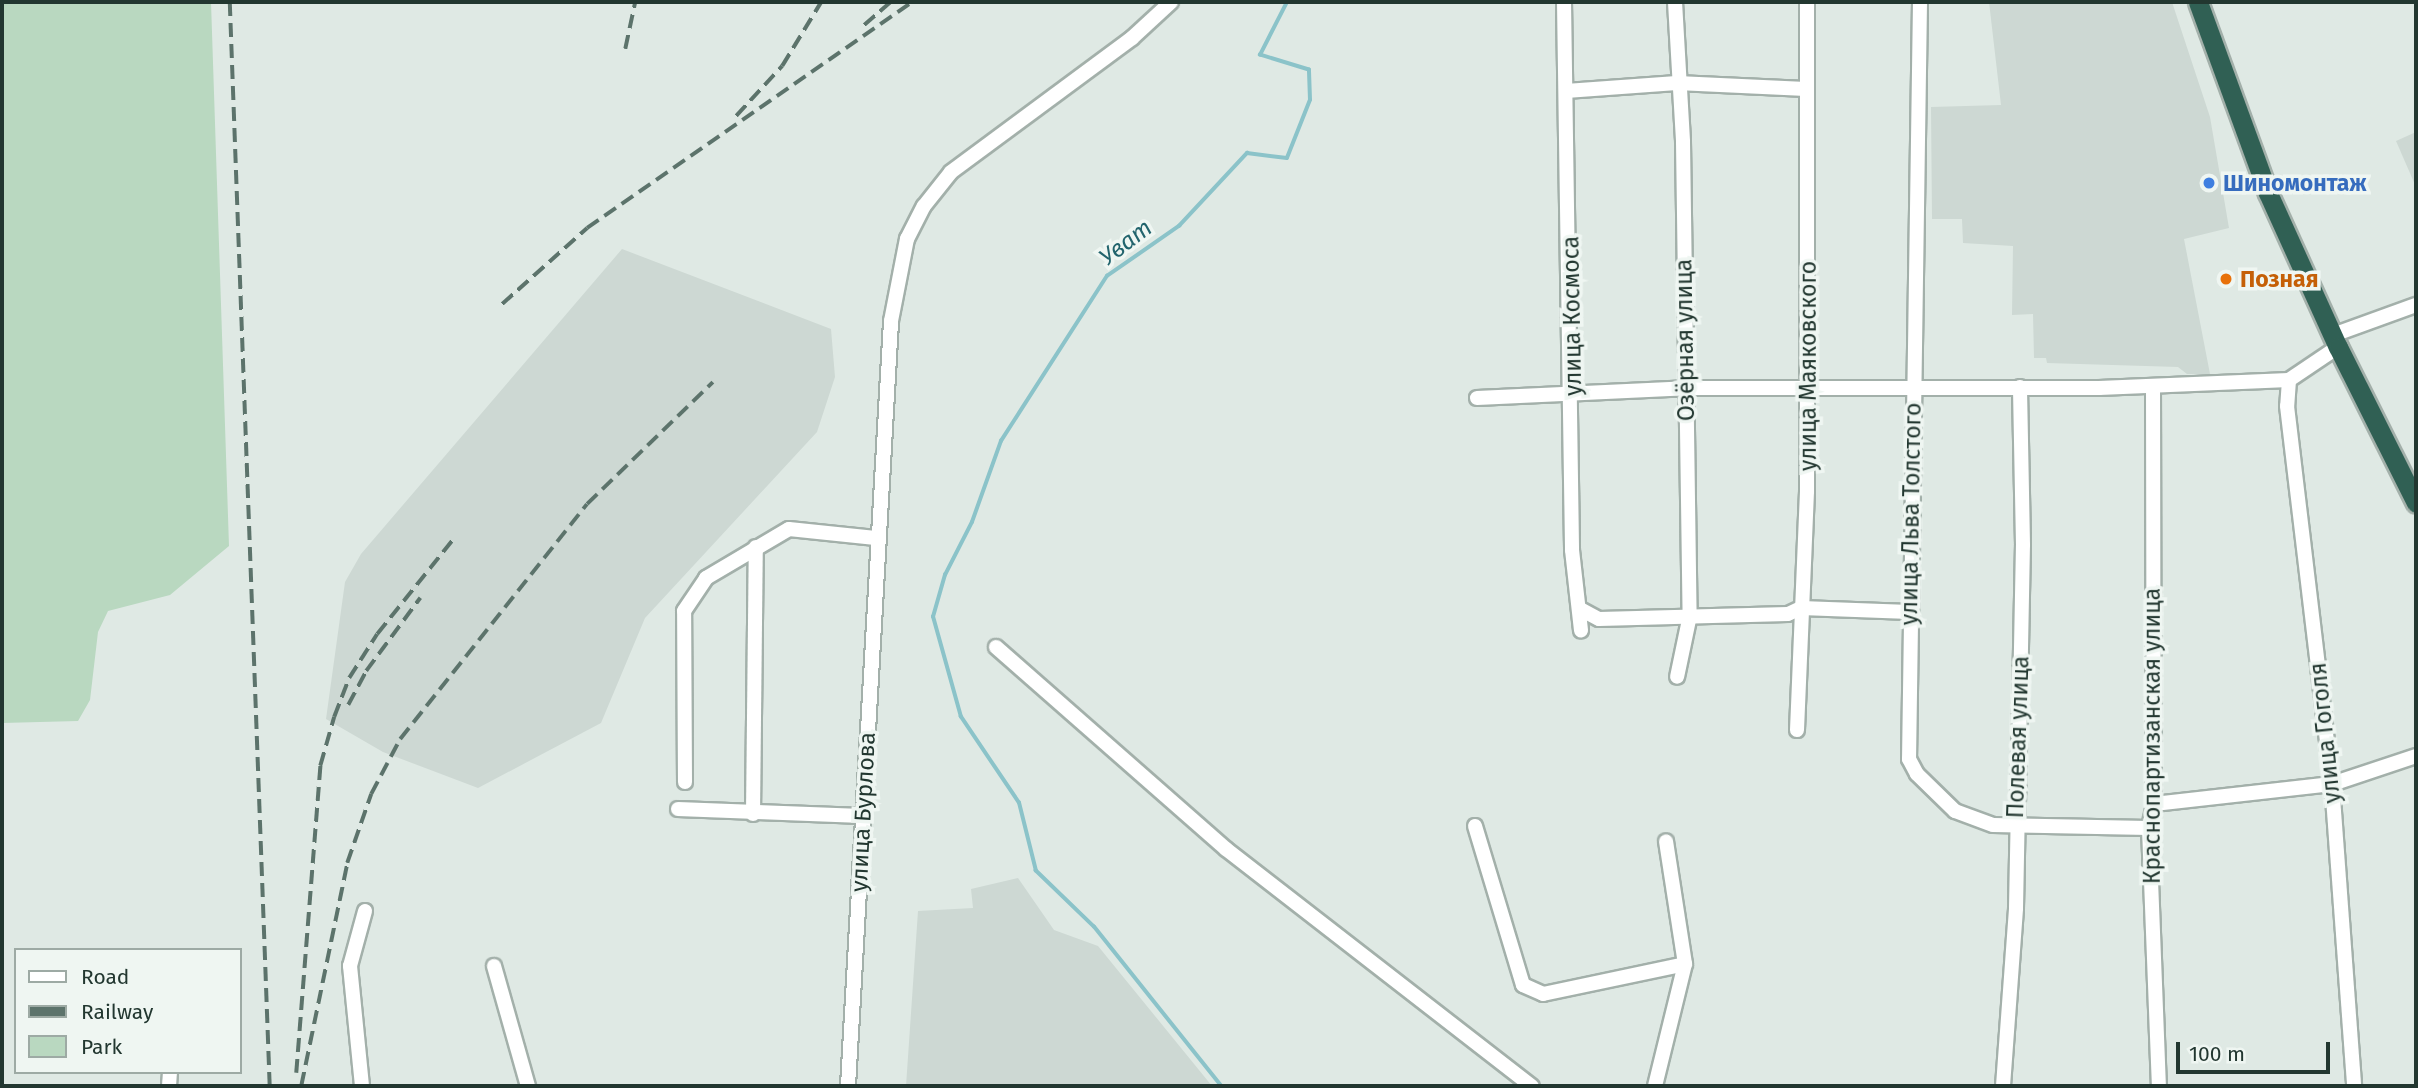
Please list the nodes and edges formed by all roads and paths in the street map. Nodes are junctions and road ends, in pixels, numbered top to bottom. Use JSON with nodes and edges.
{"nodes":[{"id":1,"x":1171,"y":2,"type":"edge"},
{"id":2,"x":1564,"y":2,"type":"edge"},
{"id":3,"x":1675,"y":2,"type":"edge"},
{"id":4,"x":1807,"y":2,"type":"edge"},
{"id":5,"x":1920,"y":2,"type":"edge"},
{"id":6,"x":2198,"y":2,"type":"edge"},
{"id":7,"x":1677,"y":83,"type":"junction"},
{"id":8,"x":1806,"y":89,"type":"junction"},
{"id":9,"x":1566,"y":91,"type":"junction"},
{"id":10,"x":2416,"y":305,"type":"edge"},
{"id":11,"x":2336,"y":341,"type":"junction"},
{"id":12,"x":2289,"y":380,"type":"junction"},
{"id":13,"x":1913,"y":386,"type":"junction"},
{"id":14,"x":2153,"y":386,"type":"junction"},
{"id":15,"x":1804,"y":387,"type":"junction"},
{"id":16,"x":2020,"y":387,"type":"junction"},
{"id":17,"x":1686,"y":388,"type":"junction"},
{"id":18,"x":1573,"y":393,"type":"junction"},
{"id":19,"x":1477,"y":398,"type":"dead end"},
{"id":20,"x":2416,"y":503,"type":"edge"},
{"id":21,"x":876,"y":538,"type":"junction"},
{"id":22,"x":756,"y":547,"type":"junction"},
{"id":23,"x":1801,"y":608,"type":"junction"},
{"id":24,"x":1580,"y":609,"type":"junction"},
{"id":25,"x":1910,"y":612,"type":"junction"},
{"id":26,"x":1690,"y":615,"type":"junction"},
{"id":27,"x":1581,"y":630,"type":"dead end"},
{"id":28,"x":996,"y":648,"type":"dead end"},
{"id":29,"x":1677,"y":677,"type":"dead end"},
{"id":30,"x":1797,"y":730,"type":"dead end"},
{"id":31,"x":2416,"y":756,"type":"edge"},
{"id":32,"x":685,"y":782,"type":"dead end"},
{"id":33,"x":2332,"y":784,"type":"junction"},
{"id":34,"x":2154,"y":804,"type":"junction"},
{"id":35,"x":678,"y":809,"type":"dead end"},
{"id":36,"x":753,"y":814,"type":"junction"},
{"id":37,"x":862,"y":816,"type":"junction"},
{"id":38,"x":1475,"y":827,"type":"dead end"},
{"id":39,"x":2149,"y":828,"type":"junction"},
{"id":40,"x":2016,"y":829,"type":"junction"},
{"id":41,"x":1666,"y":841,"type":"dead end"},
{"id":42,"x":365,"y":911,"type":"dead end"},
{"id":43,"x":1685,"y":964,"type":"junction"},
{"id":44,"x":494,"y":966,"type":"dead end"},
{"id":45,"x":362,"y":1086,"type":"edge"},
{"id":46,"x":528,"y":1086,"type":"edge"},
{"id":47,"x":848,"y":1086,"type":"edge"},
{"id":48,"x":1532,"y":1086,"type":"edge"},
{"id":49,"x":1655,"y":1086,"type":"edge"},
{"id":50,"x":2003,"y":1086,"type":"edge"},
{"id":51,"x":2159,"y":1086,"type":"edge"},
{"id":52,"x":2354,"y":1086,"type":"edge"}],
"edges":[{"from":1,"to":21,"type":"street","name":"улица Бурлова"},
{"from":2,"to":9,"type":"street","name":"улица Космоса"},
{"from":3,"to":7,"type":"street","name":"Озёрная улица"},
{"from":4,"to":8,"type":"street","name":"улица Маяковского"},
{"from":5,"to":13,"type":"street","name":"улица Льва Толстого"},
{"from":6,"to":11,"type":"highway"},
{"from":7,"to":8,"type":"street"},
{"from":7,"to":9,"type":"street"},
{"from":7,"to":17,"type":"street","name":"Озёрная улица"},
{"from":8,"to":15,"type":"street","name":"улица Маяковского"},
{"from":9,"to":18,"type":"street","name":"улица Космоса"},
{"from":10,"to":11,"type":"street"},
{"from":11,"to":12,"type":"street"},
{"from":11,"to":20,"type":"highway"},
{"from":12,"to":14,"type":"street"},
{"from":12,"to":33,"type":"street","name":"улица Гоголя"},
{"from":13,"to":15,"type":"street"},
{"from":13,"to":16,"type":"street"},
{"from":13,"to":25,"type":"street","name":"улица Льва Толстого"},
{"from":14,"to":16,"type":"street"},
{"from":14,"to":34,"type":"street","name":"Краснопартизанская улица"},
{"from":15,"to":17,"type":"street"},
{"from":15,"to":23,"type":"street","name":"улица Маяковского"},
{"from":16,"to":40,"type":"street","name":"Полевая улица"},
{"from":17,"to":18,"type":"street"},
{"from":17,"to":26,"type":"street","name":"Озёрная улица"},
{"from":18,"to":19,"type":"street"},
{"from":18,"to":24,"type":"street","name":"улица Космоса"},
{"from":21,"to":22,"type":"street"},
{"from":21,"to":37,"type":"street","name":"улица Бурлова"},
{"from":22,"to":32,"type":"street"},
{"from":22,"to":36,"type":"street"},
{"from":23,"to":25,"type":"street"},
{"from":23,"to":26,"type":"street"},
{"from":23,"to":30,"type":"street","name":"улица Маяковского"},
{"from":24,"to":26,"type":"street"},
{"from":24,"to":27,"type":"street","name":"улица Космоса"},
{"from":25,"to":40,"type":"street","name":"улица Льва Толстого"},
{"from":26,"to":29,"type":"street","name":"Озёрная улица"},
{"from":28,"to":48,"type":"street"},
{"from":31,"to":33,"type":"street"},
{"from":33,"to":34,"type":"street"},
{"from":33,"to":52,"type":"street","name":"улица Гоголя"},
{"from":34,"to":39,"type":"street","name":"Краснопартизанская улица"},
{"from":35,"to":36,"type":"street"},
{"from":36,"to":37,"type":"street"},
{"from":37,"to":47,"type":"street","name":"улица Бурлова"},
{"from":38,"to":43,"type":"street"},
{"from":39,"to":40,"type":"street","name":"улица Льва Толстого"},
{"from":39,"to":51,"type":"street","name":"Краснопартизанская улица"},
{"from":40,"to":50,"type":"street","name":"Полевая улица"},
{"from":41,"to":43,"type":"street"},
{"from":42,"to":45,"type":"street"},
{"from":43,"to":49,"type":"street"},
{"from":44,"to":46,"type":"street"}]}
